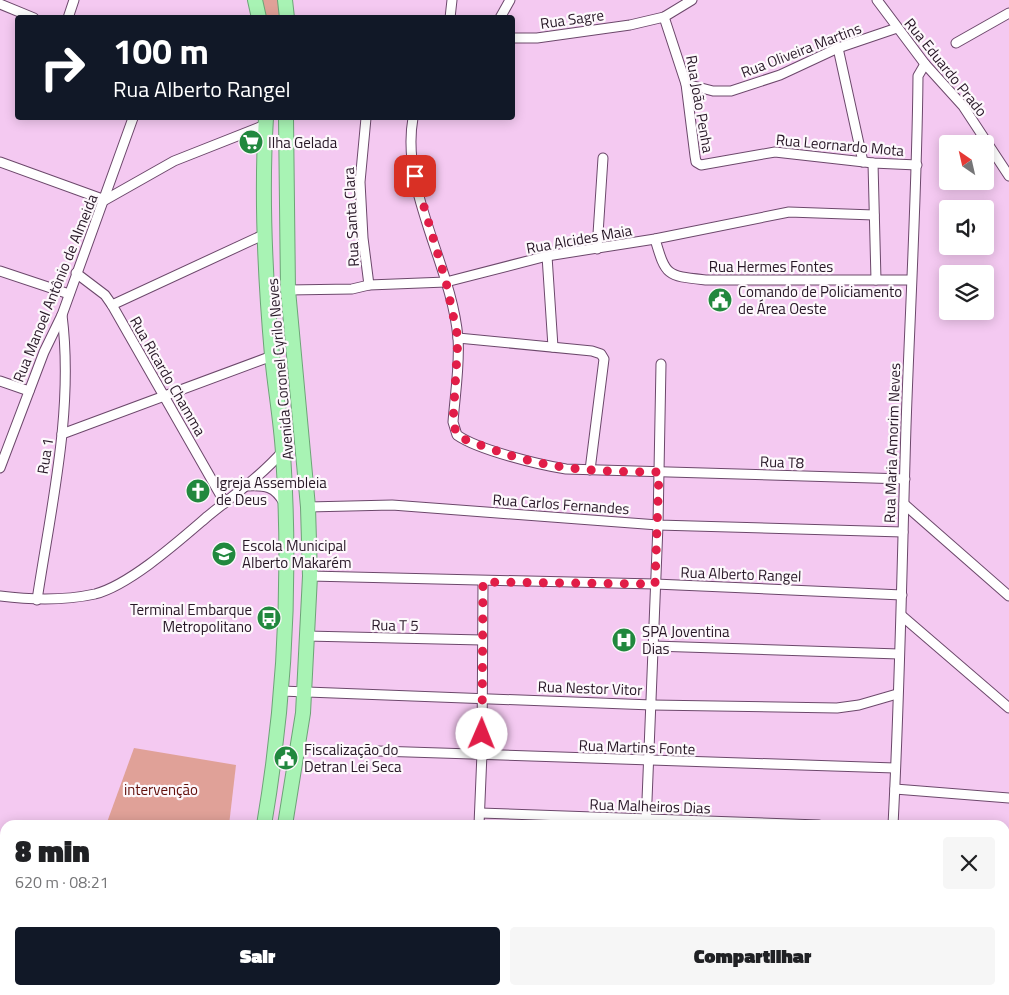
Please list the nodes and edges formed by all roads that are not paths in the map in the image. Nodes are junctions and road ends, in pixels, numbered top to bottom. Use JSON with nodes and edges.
{"nodes":[{"id":1,"x":74,"y":0,"type":"edge"},
{"id":2,"x":255,"y":0,"type":"edge"},
{"id":3,"x":285,"y":0,"type":"edge"},
{"id":4,"x":452,"y":0,"type":"edge"},
{"id":5,"x":510,"y":0,"type":"edge"},
{"id":6,"x":692,"y":0,"type":"edge"},
{"id":7,"x":877,"y":0,"type":"edge"},
{"id":8,"x":0,"y":4,"type":"edge"},
{"id":9,"x":1009,"y":13,"type":"edge"},
{"id":10,"x":27,"y":15,"type":"edge"},
{"id":11,"x":69,"y":15,"type":"edge"},
{"id":12,"x":258,"y":15,"type":"edge"},
{"id":13,"x":286,"y":15,"type":"edge"},
{"id":14,"x":450,"y":15,"type":"edge"},
{"id":15,"x":502,"y":15,"type":"edge"},
{"id":16,"x":664,"y":17,"type":"junction"},
{"id":17,"x":897,"y":28,"type":"junction"},
{"id":18,"x":515,"y":38,"type":"edge"},
{"id":19,"x":956,"y":42,"type":"dead end"},
{"id":20,"x":838,"y":48,"type":"junction"},
{"id":21,"x":924,"y":64,"type":"junction"},
{"id":22,"x":686,"y":84,"type":"junction"},
{"id":23,"x":132,"y":120,"type":"edge"},
{"id":24,"x":286,"y":120,"type":"edge"},
{"id":25,"x":366,"y":120,"type":"edge"},
{"id":26,"x":413,"y":120,"type":"edge"},
{"id":27,"x":266,"y":121,"type":"edge"},
{"id":28,"x":603,"y":158,"type":"dead end"},
{"id":29,"x":0,"y":162,"type":"edge"},
{"id":30,"x":863,"y":162,"type":"junction"},
{"id":31,"x":873,"y":163,"type":"junction"},
{"id":32,"x":701,"y":165,"type":"joint"},
{"id":33,"x":917,"y":165,"type":"junction"},
{"id":34,"x":1009,"y":176,"type":"edge"},
{"id":35,"x":105,"y":200,"type":"junction"},
{"id":36,"x":874,"y":215,"type":"junction"},
{"id":37,"x":263,"y":235,"type":"junction"},
{"id":38,"x":654,"y":239,"type":"junction"},
{"id":39,"x":596,"y":249,"type":"junction"},
{"id":40,"x":547,"y":256,"type":"junction"},
{"id":41,"x":0,"y":271,"type":"edge"},
{"id":42,"x":76,"y":273,"type":"junction"},
{"id":43,"x":876,"y":280,"type":"junction"},
{"id":44,"x":911,"y":280,"type":"junction"},
{"id":45,"x":446,"y":282,"type":"junction"},
{"id":46,"x":369,"y":285,"type":"junction"},
{"id":47,"x":288,"y":290,"type":"junction"},
{"id":48,"x":69,"y":294,"type":"junction"},
{"id":49,"x":112,"y":305,"type":"junction"},
{"id":50,"x":62,"y":315,"type":"junction"},
{"id":51,"x":458,"y":338,"type":"junction"},
{"id":52,"x":553,"y":348,"type":"junction"},
{"id":53,"x":272,"y":356,"type":"junction"},
{"id":54,"x":661,"y":364,"type":"dead end"},
{"id":55,"x":0,"y":382,"type":"edge"},
{"id":56,"x":29,"y":391,"type":"junction"},
{"id":57,"x":163,"y":396,"type":"junction"},
{"id":58,"x":62,"y":434,"type":"junction"},
{"id":59,"x":283,"y":451,"type":"junction"},
{"id":60,"x":0,"y":468,"type":"edge"},
{"id":61,"x":590,"y":470,"type":"junction"},
{"id":62,"x":659,"y":472,"type":"junction"},
{"id":63,"x":905,"y":479,"type":"junction"},
{"id":64,"x":247,"y":486,"type":"junction"},
{"id":65,"x":225,"y":503,"type":"junction"},
{"id":66,"x":904,"y":504,"type":"junction"},
{"id":67,"x":286,"y":507,"type":"junction"},
{"id":68,"x":308,"y":507,"type":"junction"},
{"id":69,"x":658,"y":525,"type":"junction"},
{"id":70,"x":903,"y":532,"type":"junction"},
{"id":71,"x":310,"y":576,"type":"junction"},
{"id":72,"x":483,"y":582,"type":"junction"},
{"id":73,"x":655,"y":584,"type":"junction"},
{"id":74,"x":902,"y":594,"type":"junction"},
{"id":75,"x":0,"y":596,"type":"edge"},
{"id":76,"x":1009,"y":596,"type":"edge"},
{"id":77,"x":37,"y":600,"type":"junction"},
{"id":78,"x":902,"y":616,"type":"junction"},
{"id":79,"x":306,"y":636,"type":"junction"},
{"id":80,"x":482,"y":640,"type":"junction"},
{"id":81,"x":653,"y":646,"type":"junction"},
{"id":82,"x":899,"y":654,"type":"junction"},
{"id":83,"x":281,"y":690,"type":"junction"},
{"id":84,"x":304,"y":692,"type":"junction"},
{"id":85,"x":897,"y":694,"type":"junction"},
{"id":86,"x":483,"y":698,"type":"junction"},
{"id":87,"x":652,"y":705,"type":"junction"},
{"id":88,"x":1009,"y":708,"type":"edge"},
{"id":89,"x":378,"y":751,"type":"dead end"},
{"id":90,"x":482,"y":753,"type":"junction"},
{"id":91,"x":648,"y":762,"type":"junction"},
{"id":92,"x":895,"y":768,"type":"junction"},
{"id":93,"x":895,"y":789,"type":"junction"},
{"id":94,"x":1009,"y":798,"type":"edge"},
{"id":95,"x":480,"y":813,"type":"junction"},
{"id":96,"x":265,"y":820,"type":"edge"},
{"id":97,"x":286,"y":820,"type":"edge"},
{"id":98,"x":479,"y":820,"type":"edge"},
{"id":99,"x":596,"y":820,"type":"edge"},
{"id":100,"x":646,"y":820,"type":"edge"},
{"id":101,"x":893,"y":820,"type":"edge"}],
"edges":[{"from":1,"to":11,"type":"street"},
{"from":2,"to":12,"type":"highway"},
{"from":3,"to":13,"type":"highway"},
{"from":4,"to":14,"type":"street"},
{"from":5,"to":15,"type":"street"},
{"from":6,"to":16,"type":"street","name":"Rua Sagre"},
{"from":7,"to":17,"type":"street","name":"Rua Eduardo Prado"},
{"from":8,"to":10,"type":"street"},
{"from":9,"to":19,"type":"street"},
{"from":16,"to":18,"type":"street","name":"Rua Sagre"},
{"from":16,"to":22,"type":"street","name":"Rua João Penha"},
{"from":17,"to":20,"type":"street","name":"Rua Oliveira Martins"},
{"from":17,"to":21,"type":"street","name":"Rua Eduardo Prado"},
{"from":20,"to":22,"type":"street","name":"Rua Oliveira Martins"},
{"from":20,"to":30,"type":"street"},
{"from":21,"to":33,"type":"street","name":"Rua Maria Amorim Neves"},
{"from":21,"to":34,"type":"street","name":"Rua Eduardo Prado"},
{"from":22,"to":32,"type":"street","name":"Rua João Penha"},
{"from":23,"to":35,"type":"street","name":"Rua Manoel Antônio de Almeida"},
{"from":24,"to":47,"type":"highway","name":"Avenida Coronel Cyrilo Neves"},
{"from":25,"to":46,"type":"street","name":"Rua Santa Clara"},
{"from":26,"to":45,"type":"street"},
{"from":27,"to":35,"type":"street"},
{"from":27,"to":37,"type":"highway","name":"Avenida Coronel Cyrilo Neves"},
{"from":28,"to":39,"type":"street"},
{"from":29,"to":35,"type":"street"},
{"from":30,"to":31,"type":"street","name":"Rua Leornardo Mota"},
{"from":30,"to":32,"type":"street","name":"Rua Leornardo Mota"},
{"from":31,"to":33,"type":"street","name":"Rua Leornardo Mota"},
{"from":31,"to":36,"type":"street"},
{"from":33,"to":44,"type":"street","name":"Rua Maria Amorim Neves"},
{"from":35,"to":42,"type":"street","name":"Rua Manoel Antônio de Almeida"},
{"from":36,"to":38,"type":"street","name":"Rua Alcides Maia"},
{"from":36,"to":43,"type":"street"},
{"from":37,"to":49,"type":"street"},
{"from":37,"to":53,"type":"highway","name":"Avenida Coronel Cyrilo Neves"},
{"from":38,"to":39,"type":"street","name":"Rua Alcides Maia"},
{"from":38,"to":43,"type":"street","name":"Rua Hermes Fontes"},
{"from":39,"to":40,"type":"street","name":"Rua Alcides Maia"},
{"from":40,"to":45,"type":"street","name":"Rua Alcides Maia"},
{"from":40,"to":52,"type":"street"},
{"from":41,"to":48,"type":"street"},
{"from":42,"to":48,"type":"street","name":"Rua Manoel Antônio de Almeida"},
{"from":42,"to":49,"type":"street","name":"Rua Ricardo Chamma"},
{"from":43,"to":44,"type":"street","name":"Rua Hermes Fontes"},
{"from":44,"to":63,"type":"street","name":"Rua Maria Amorim Neves"},
{"from":45,"to":46,"type":"street","name":"Rua Alcides Maia"},
{"from":45,"to":51,"type":"street"},
{"from":46,"to":47,"type":"street","name":"Rua Alcides Maia"},
{"from":47,"to":68,"type":"highway","name":"Avenida Coronel Cyrilo Neves"},
{"from":48,"to":50,"type":"street","name":"Rua Manoel Antônio de Almeida"},
{"from":49,"to":57,"type":"street","name":"Rua Ricardo Chamma"},
{"from":50,"to":56,"type":"street","name":"Rua Manoel Antônio de Almeida"},
{"from":50,"to":58,"type":"street","name":"Rua 1"},
{"from":51,"to":52,"type":"street"},
{"from":51,"to":61,"type":"street","name":"Rua T8"},
{"from":52,"to":61,"type":"street"},
{"from":53,"to":57,"type":"street"},
{"from":53,"to":59,"type":"highway","name":"Avenida Coronel Cyrilo Neves"},
{"from":54,"to":62,"type":"street"},
{"from":55,"to":56,"type":"street"},
{"from":56,"to":60,"type":"street","name":"Rua Manoel Antônio de Almeida"},
{"from":57,"to":58,"type":"street"},
{"from":57,"to":65,"type":"street","name":"Rua Ricardo Chamma"},
{"from":58,"to":77,"type":"street","name":"Rua 1"},
{"from":59,"to":64,"type":"street"},
{"from":59,"to":67,"type":"highway","name":"Avenida Coronel Cyrilo Neves"},
{"from":61,"to":62,"type":"street","name":"Rua T8"},
{"from":62,"to":63,"type":"street","name":"Rua T8"},
{"from":62,"to":69,"type":"street"},
{"from":63,"to":66,"type":"street","name":"Rua Maria Amorim Neves"},
{"from":64,"to":65,"type":"street"},
{"from":64,"to":67,"type":"street"},
{"from":65,"to":77,"type":"street"},
{"from":66,"to":70,"type":"street","name":"Rua Maria Amorim Neves"},
{"from":66,"to":76,"type":"street"},
{"from":67,"to":83,"type":"highway","name":"Avenida Coronel Cyrilo Neves"},
{"from":68,"to":69,"type":"street","name":"Rua Carlos Fernandes"},
{"from":68,"to":71,"type":"highway","name":"Avenida Coronel Cyrilo Neves"},
{"from":69,"to":70,"type":"street","name":"Rua Carlos Fernandes"},
{"from":69,"to":73,"type":"street"},
{"from":70,"to":74,"type":"street","name":"Rua Maria Amorim Neves"},
{"from":71,"to":72,"type":"street","name":"Rua Alberto Rangel"},
{"from":71,"to":79,"type":"highway","name":"Avenida Coronel Cyrilo Neves"},
{"from":72,"to":73,"type":"street","name":"Rua Alberto Rangel"},
{"from":72,"to":80,"type":"street"},
{"from":73,"to":74,"type":"street","name":"Rua Alberto Rangel"},
{"from":73,"to":81,"type":"street"},
{"from":74,"to":78,"type":"street","name":"Rua Maria Amorim Neves"},
{"from":75,"to":77,"type":"street"},
{"from":78,"to":82,"type":"street","name":"Rua Maria Amorim Neves"},
{"from":78,"to":88,"type":"street"},
{"from":79,"to":80,"type":"street","name":"Rua T 5"},
{"from":79,"to":84,"type":"highway","name":"Avenida Coronel Cyrilo Neves"},
{"from":80,"to":86,"type":"street"},
{"from":81,"to":82,"type":"street"},
{"from":81,"to":87,"type":"street"},
{"from":82,"to":85,"type":"street","name":"Rua Maria Amorim Neves"},
{"from":83,"to":84,"type":"street","name":"Rua Nestor Vitor"},
{"from":83,"to":96,"type":"highway","name":"Avenida Coronel Cyrilo Neves"},
{"from":84,"to":86,"type":"street","name":"Rua Nestor Vitor"},
{"from":84,"to":97,"type":"highway","name":"Avenida Coronel Cyrilo Neves"},
{"from":85,"to":87,"type":"street","name":"Rua Nestor Vitor"},
{"from":85,"to":92,"type":"street","name":"Rua Maria Amorim Neves"},
{"from":86,"to":87,"type":"street","name":"Rua Nestor Vitor"},
{"from":86,"to":90,"type":"street"},
{"from":87,"to":91,"type":"street"},
{"from":89,"to":90,"type":"street","name":"Rua Martins Fonte"},
{"from":90,"to":91,"type":"street","name":"Rua Martins Fonte"},
{"from":90,"to":95,"type":"street"},
{"from":91,"to":92,"type":"street","name":"Rua Martins Fonte"},
{"from":91,"to":100,"type":"street"},
{"from":92,"to":93,"type":"street","name":"Rua Maria Amorim Neves"},
{"from":93,"to":94,"type":"street"},
{"from":93,"to":101,"type":"street","name":"Rua Maria Amorim Neves"},
{"from":95,"to":98,"type":"street"},
{"from":95,"to":99,"type":"street","name":"Rua Malheiros Dias"}]}
